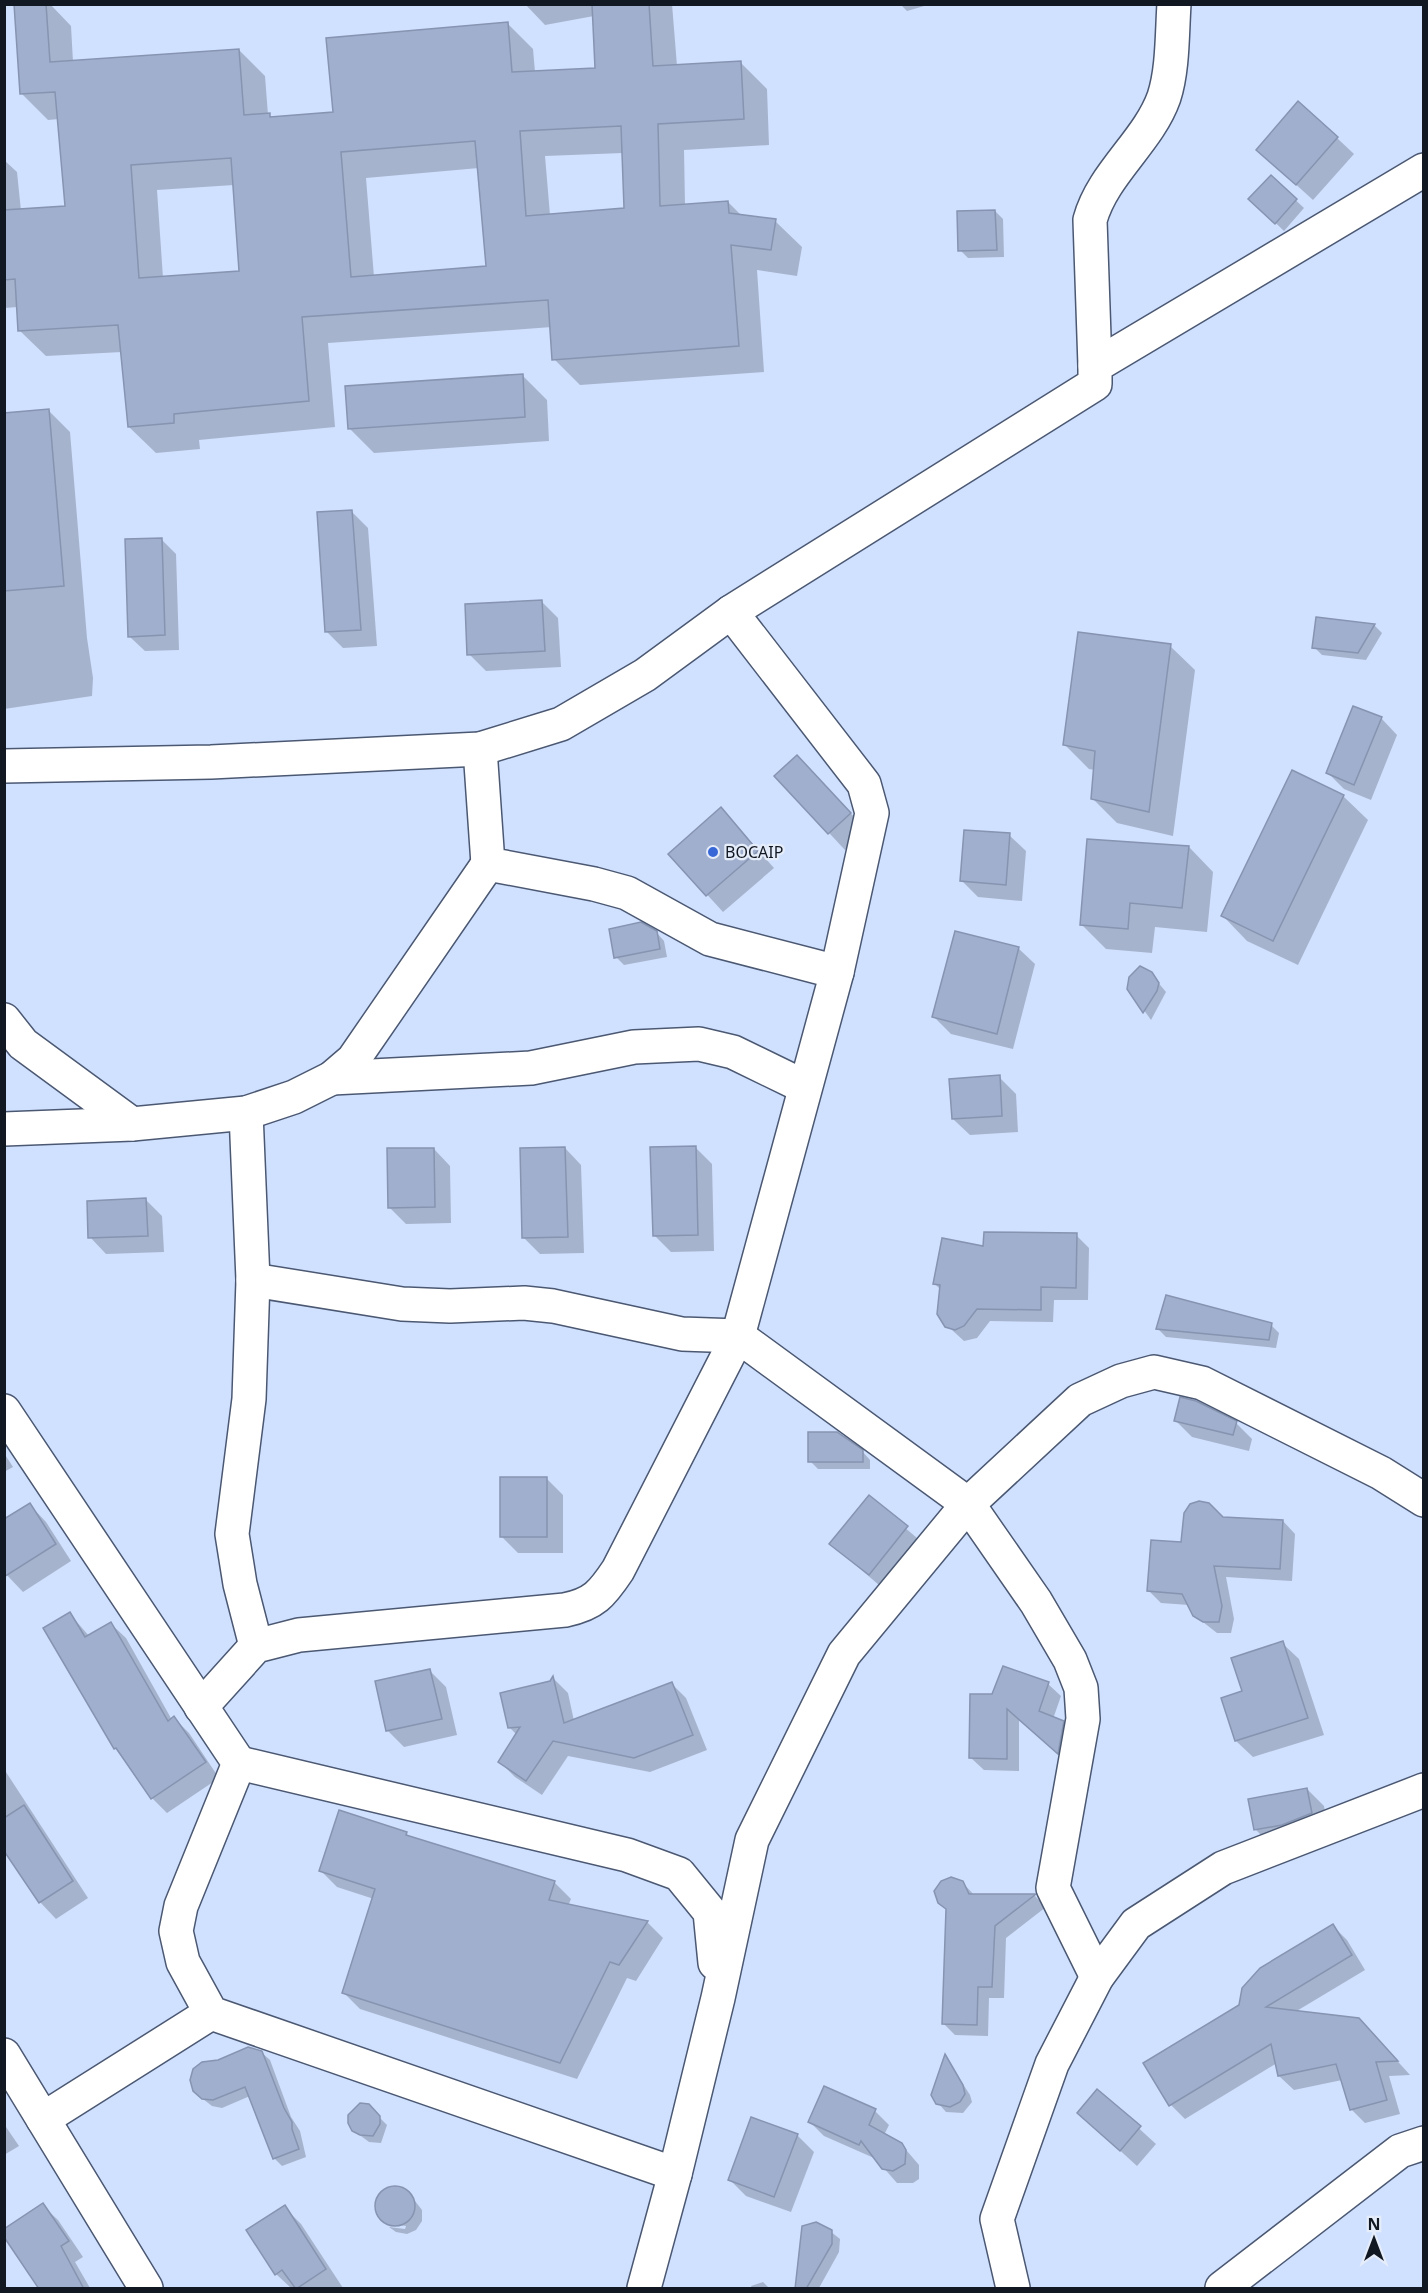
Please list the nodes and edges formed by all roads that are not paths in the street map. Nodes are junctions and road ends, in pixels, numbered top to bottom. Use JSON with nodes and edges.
{"nodes":[{"id":1,"x":1174,"y":4,"type":"edge"},
{"id":2,"x":1424,"y":170,"type":"edge"},
{"id":3,"x":1095,"y":366,"type":"junction"},
{"id":4,"x":731,"y":612,"type":"junction"},
{"id":5,"x":480,"y":749,"type":"junction"},
{"id":6,"x":8,"y":772,"type":"edge"},
{"id":7,"x":488,"y":864,"type":"junction"},
{"id":8,"x":837,"y":972,"type":"junction"},
{"id":9,"x":4,"y":1020,"type":"edge"},
{"id":10,"x":332,"y":1078,"type":"junction"},
{"id":11,"x":806,"y":1087,"type":"junction"},
{"id":12,"x":246,"y":1113,"type":"junction"},
{"id":13,"x":132,"y":1124,"type":"junction"},
{"id":14,"x":4,"y":1129,"type":"edge"},
{"id":15,"x":253,"y":1280,"type":"junction"},
{"id":16,"x":738,"y":1336,"type":"junction"},
{"id":17,"x":4,"y":1411,"type":"edge"},
{"id":18,"x":1424,"y":1500,"type":"edge"},
{"id":19,"x":968,"y":1504,"type":"junction"},
{"id":20,"x":256,"y":1646,"type":"junction"},
{"id":21,"x":201,"y":1707,"type":"junction"},
{"id":22,"x":239,"y":1763,"type":"junction"},
{"id":23,"x":1424,"y":1790,"type":"edge"},
{"id":24,"x":1097,"y":1977,"type":"junction"},
{"id":25,"x":718,"y":1998,"type":"junction"},
{"id":26,"x":211,"y":2013,"type":"junction"},
{"id":27,"x":4,"y":2055,"type":"edge"},
{"id":28,"x":43,"y":2119,"type":"junction"},
{"id":29,"x":1424,"y":2143,"type":"edge"},
{"id":30,"x":675,"y":2174,"type":"junction"},
{"id":31,"x":146,"y":2289,"type":"edge"},
{"id":32,"x":644,"y":2289,"type":"edge"},
{"id":33,"x":1013,"y":2289,"type":"edge"},
{"id":34,"x":1222,"y":2289,"type":"edge"}],
"edges":[{"from":1,"to":3,"type":"street"},
{"from":2,"to":3,"type":"street"},
{"from":3,"to":4,"type":"street"},
{"from":4,"to":5,"type":"street"},
{"from":4,"to":8,"type":"street"},
{"from":5,"to":6,"type":"street"},
{"from":5,"to":7,"type":"street"},
{"from":7,"to":8,"type":"street"},
{"from":7,"to":10,"type":"street"},
{"from":8,"to":11,"type":"street"},
{"from":9,"to":13,"type":"street"},
{"from":10,"to":11,"type":"street"},
{"from":10,"to":12,"type":"street"},
{"from":11,"to":16,"type":"street"},
{"from":12,"to":13,"type":"street"},
{"from":12,"to":15,"type":"street"},
{"from":13,"to":14,"type":"street"},
{"from":15,"to":16,"type":"street"},
{"from":15,"to":20,"type":"street"},
{"from":16,"to":19,"type":"street"},
{"from":16,"to":20,"type":"street"},
{"from":17,"to":21,"type":"street"},
{"from":18,"to":19,"type":"street"},
{"from":19,"to":24,"type":"street"},
{"from":19,"to":25,"type":"street"},
{"from":20,"to":21,"type":"street"},
{"from":21,"to":22,"type":"street"},
{"from":22,"to":25,"type":"street"},
{"from":22,"to":26,"type":"street"},
{"from":23,"to":24,"type":"street"},
{"from":24,"to":33,"type":"street"},
{"from":25,"to":30,"type":"street"},
{"from":26,"to":28,"type":"street"},
{"from":26,"to":30,"type":"street"},
{"from":27,"to":28,"type":"street"},
{"from":28,"to":31,"type":"street"},
{"from":29,"to":34,"type":"street"},
{"from":30,"to":32,"type":"street"}]}
